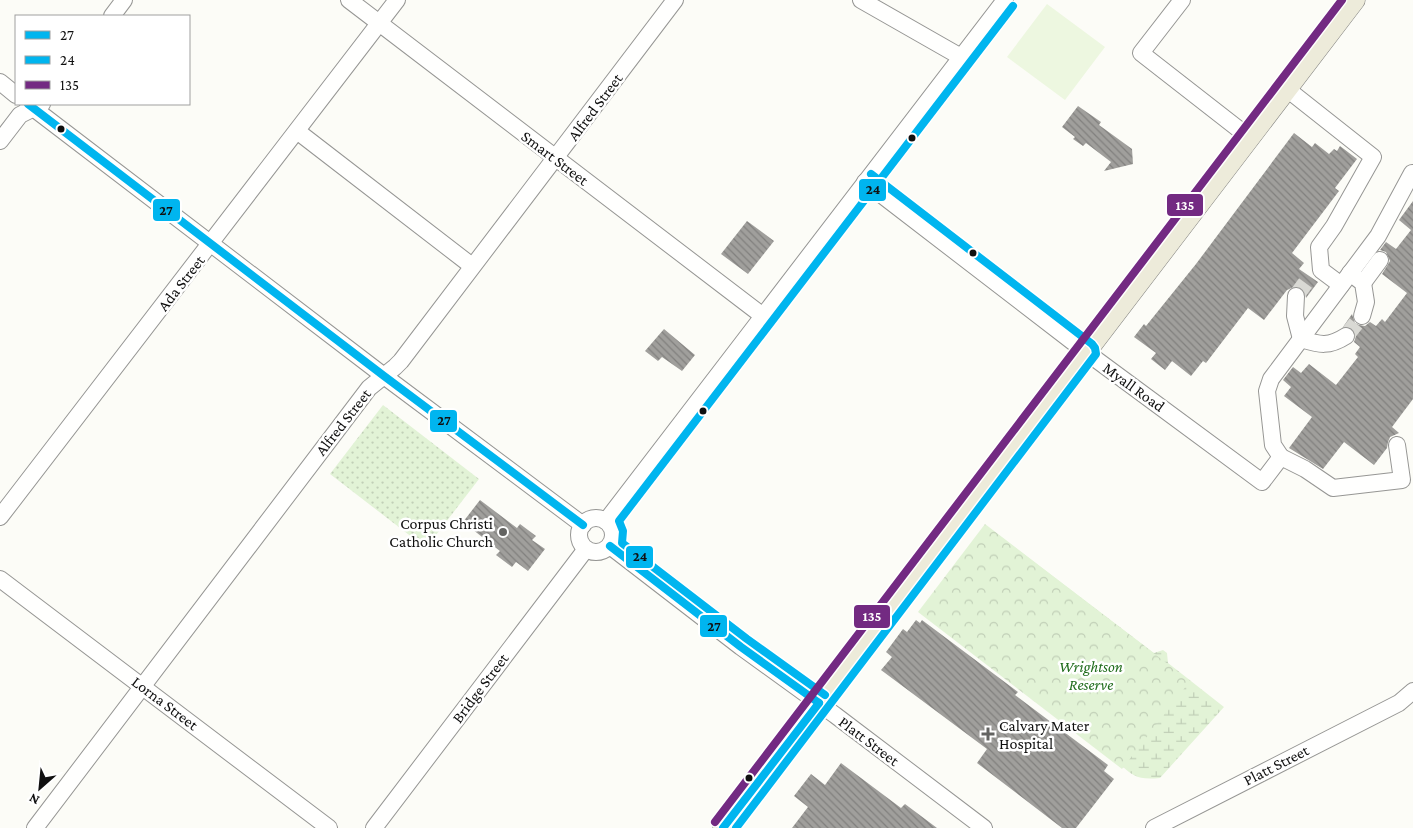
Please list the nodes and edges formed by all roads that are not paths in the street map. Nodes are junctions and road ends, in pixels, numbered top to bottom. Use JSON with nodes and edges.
{"nodes":[{"id":1,"x":124,"y":0,"type":"edge"},
{"id":2,"x":348,"y":0,"type":"edge"},
{"id":3,"x":397,"y":0,"type":"edge"},
{"id":4,"x":675,"y":0,"type":"edge"},
{"id":5,"x":861,"y":0,"type":"edge"},
{"id":6,"x":1005,"y":0,"type":"edge"},
{"id":7,"x":1182,"y":0,"type":"edge"},
{"id":8,"x":1355,"y":0,"type":"edge"},
{"id":9,"x":113,"y":15,"type":"edge"},
{"id":10,"x":379,"y":23,"type":"junction"},
{"id":11,"x":961,"y":58,"type":"junction"},
{"id":12,"x":0,"y":82,"type":"edge"},
{"id":13,"x":1287,"y":89,"type":"junction"},
{"id":14,"x":15,"y":94,"type":"edge"},
{"id":15,"x":35,"y":105,"type":"edge"},
{"id":16,"x":297,"y":132,"type":"junction"},
{"id":17,"x":1250,"y":138,"type":"junction"},
{"id":18,"x":0,"y":141,"type":"edge"},
{"id":19,"x":556,"y":159,"type":"junction"},
{"id":20,"x":1412,"y":173,"type":"dead end"},
{"id":21,"x":865,"y":182,"type":"junction"},
{"id":22,"x":211,"y":244,"type":"junction"},
{"id":23,"x":1380,"y":260,"type":"dead end"},
{"id":24,"x":472,"y":266,"type":"junction"},
{"id":25,"x":1351,"y":280,"type":"junction"},
{"id":26,"x":1296,"y":296,"type":"tunnel mouth"},
{"id":27,"x":763,"y":316,"type":"junction"},
{"id":28,"x":1362,"y":316,"type":"tunnel mouth"},
{"id":29,"x":1346,"y":336,"type":"tunnel mouth"},
{"id":30,"x":1301,"y":339,"type":"junction"},
{"id":31,"x":1086,"y":352,"type":"junction"},
{"id":32,"x":384,"y":376,"type":"junction"},
{"id":33,"x":1397,"y":445,"type":"dead end"},
{"id":34,"x":1281,"y":457,"type":"junction"},
{"id":35,"x":0,"y":517,"type":"edge"},
{"id":36,"x":606,"y":521,"type":"junction"},
{"id":37,"x":583,"y":524,"type":"junction"},
{"id":38,"x":610,"y":546,"type":"junction"},
{"id":39,"x":586,"y":549,"type":"junction"},
{"id":40,"x":0,"y":579,"type":"edge"},
{"id":41,"x":142,"y":686,"type":"junction"},
{"id":42,"x":1413,"y":691,"type":"edge"},
{"id":43,"x":818,"y":703,"type":"junction"},
{"id":44,"x":35,"y":828,"type":"edge"},
{"id":45,"x":329,"y":828,"type":"edge"},
{"id":46,"x":374,"y":828,"type":"edge"},
{"id":47,"x":723,"y":828,"type":"edge"},
{"id":48,"x":984,"y":828,"type":"edge"},
{"id":49,"x":1154,"y":828,"type":"edge"}],
"edges":[{"from":1,"to":9,"type":"street"},
{"from":2,"to":10,"type":"street","name":"Smart Street"},
{"from":3,"to":10,"type":"street","name":"Ada Street"},
{"from":4,"to":19,"type":"street","name":"Alfred Street"},
{"from":5,"to":11,"type":"street"},
{"from":6,"to":11,"type":"street"},
{"from":7,"to":17,"type":"street"},
{"from":8,"to":13,"type":"main road"},
{"from":10,"to":16,"type":"street","name":"Ada Street"},
{"from":10,"to":19,"type":"street","name":"Smart Street"},
{"from":11,"to":21,"type":"street"},
{"from":12,"to":14,"type":"street"},
{"from":13,"to":17,"type":"main road"},
{"from":13,"to":25,"type":"street"},
{"from":15,"to":18,"type":"street"},
{"from":15,"to":22,"type":"street"},
{"from":16,"to":22,"type":"street","name":"Ada Street"},
{"from":16,"to":24,"type":"street"},
{"from":17,"to":31,"type":"main road"},
{"from":19,"to":24,"type":"street","name":"Alfred Street"},
{"from":19,"to":27,"type":"street","name":"Smart Street"},
{"from":20,"to":25,"type":"street"},
{"from":21,"to":27,"type":"street"},
{"from":21,"to":31,"type":"street","name":"Myall Road"},
{"from":22,"to":32,"type":"street"},
{"from":22,"to":35,"type":"street","name":"Ada Street"},
{"from":23,"to":25,"type":"street"},
{"from":24,"to":32,"type":"street","name":"Alfred Street"},
{"from":25,"to":28,"type":"street"},
{"from":25,"to":30,"type":"street"},
{"from":26,"to":30,"type":"street"},
{"from":27,"to":36,"type":"street"},
{"from":29,"to":30,"type":"street"},
{"from":30,"to":34,"type":"street"},
{"from":31,"to":34,"type":"street","name":"Myall Road"},
{"from":31,"to":43,"type":"main road"},
{"from":32,"to":37,"type":"street"},
{"from":32,"to":41,"type":"street","name":"Alfred Street"},
{"from":33,"to":34,"type":"street"},
{"from":36,"to":37,"type":"street"},
{"from":36,"to":38,"type":"street"},
{"from":37,"to":39,"type":"street"},
{"from":38,"to":39,"type":"street"},
{"from":38,"to":43,"type":"street","name":"Platt Street"},
{"from":39,"to":46,"type":"street","name":"Bridge Street"},
{"from":40,"to":41,"type":"street","name":"Lorna Street"},
{"from":41,"to":44,"type":"street","name":"Alfred Street"},
{"from":41,"to":45,"type":"street","name":"Lorna Street"},
{"from":42,"to":49,"type":"street","name":"Platt Street"},
{"from":43,"to":47,"type":"main road"},
{"from":43,"to":48,"type":"street","name":"Platt Street"}]}
